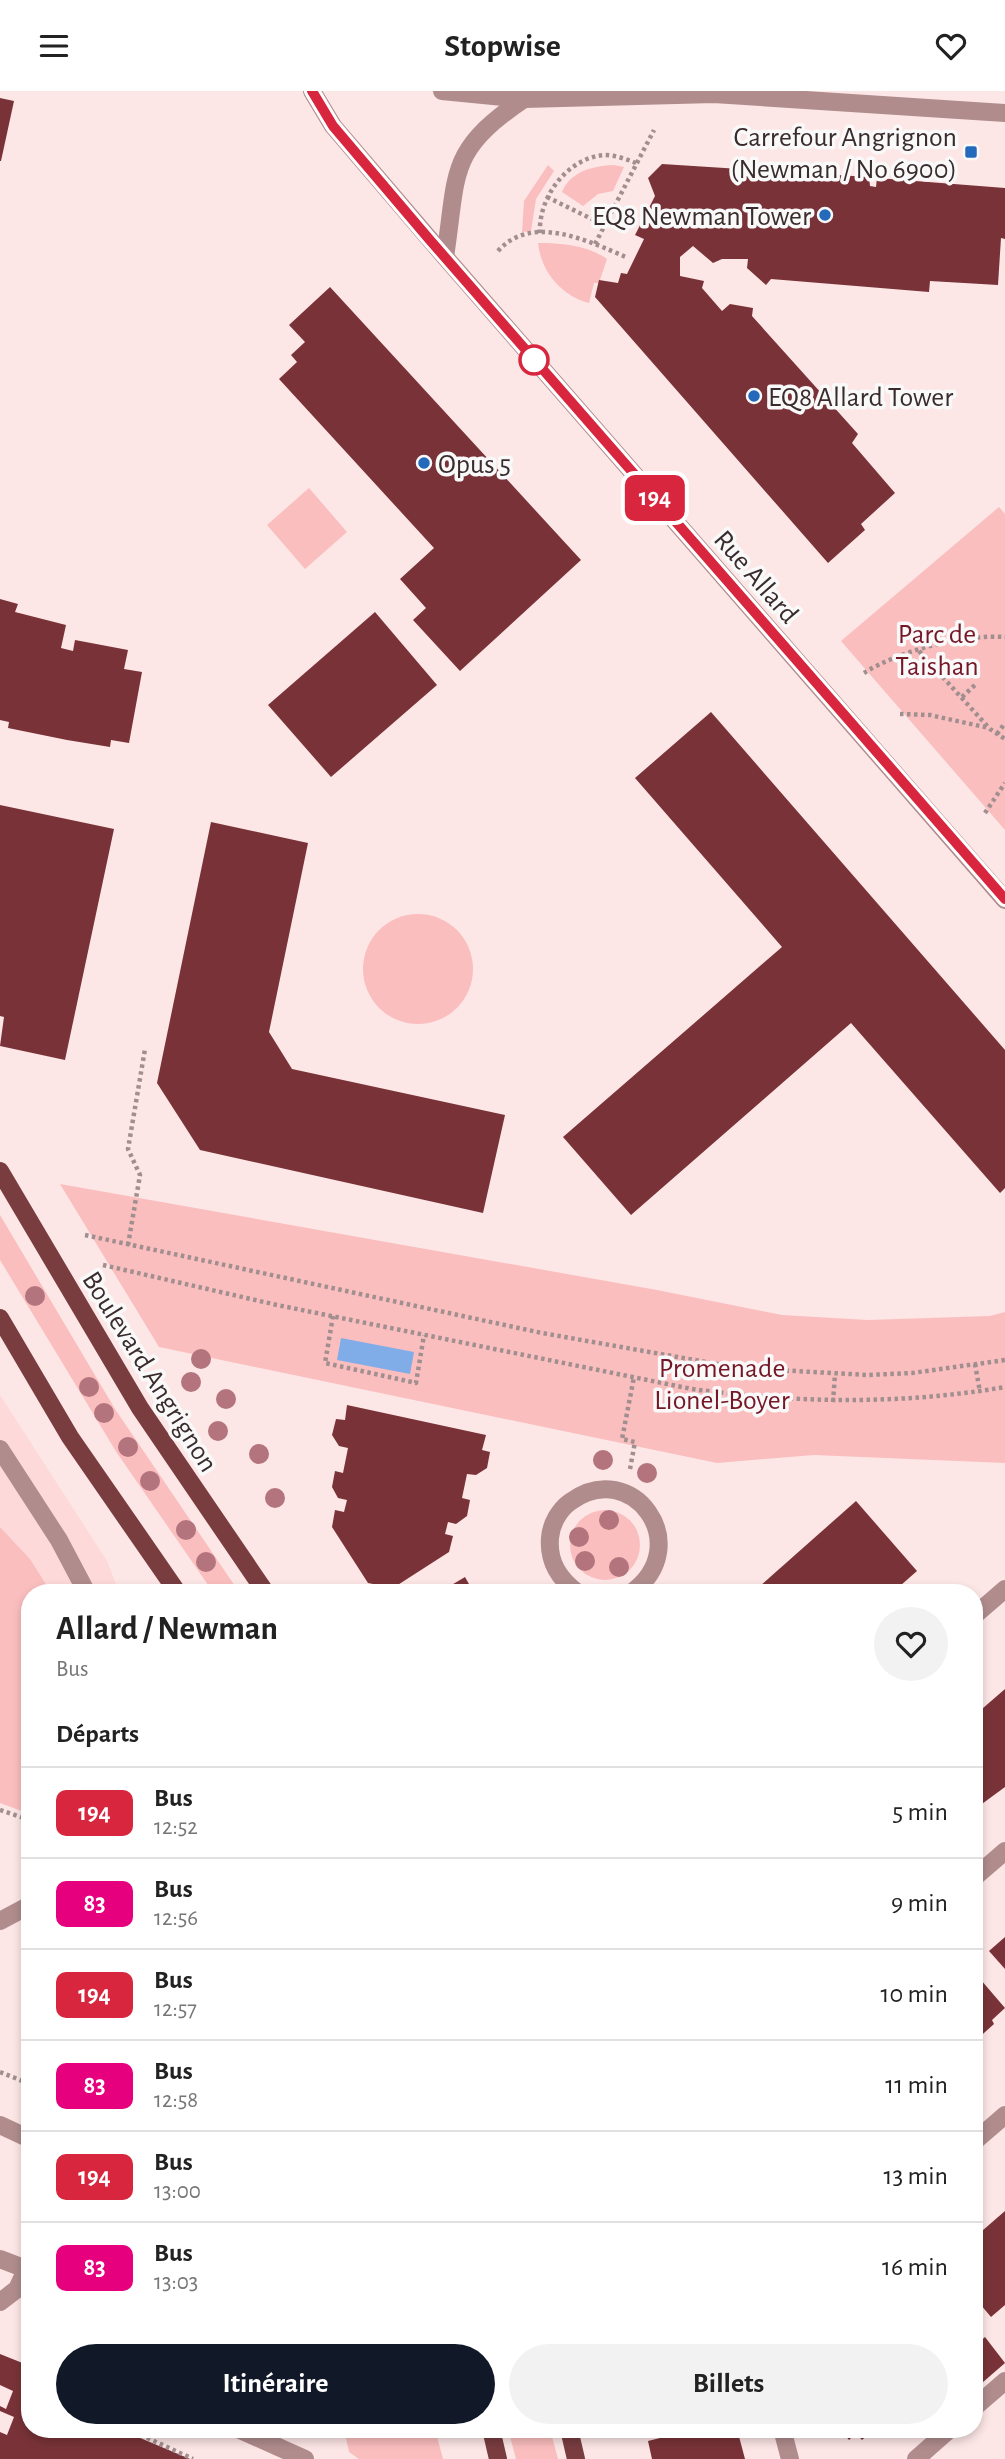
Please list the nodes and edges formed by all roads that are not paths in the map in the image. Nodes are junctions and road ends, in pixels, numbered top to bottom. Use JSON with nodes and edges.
{"nodes":[{"id":1,"x":312,"y":91,"type":"edge"},
{"id":2,"x":442,"y":91,"type":"edge"},
{"id":3,"x":706,"y":93,"type":"edge"},
{"id":4,"x":524,"y":99,"type":"junction"},
{"id":5,"x":1005,"y":113,"type":"edge"},
{"id":6,"x":445,"y":257,"type":"junction"},
{"id":7,"x":1005,"y":899,"type":"edge"},
{"id":8,"x":0,"y":1171,"type":"edge"},
{"id":9,"x":0,"y":1318,"type":"edge"},
{"id":10,"x":0,"y":1449,"type":"edge"},
{"id":11,"x":82,"y":1584,"type":"edge"},
{"id":12,"x":172,"y":1584,"type":"edge"},
{"id":13,"x":260,"y":1584,"type":"edge"},
{"id":14,"x":565,"y":1584,"type":"edge"},
{"id":15,"x":644,"y":1584,"type":"edge"},
{"id":16,"x":1005,"y":1590,"type":"edge"},
{"id":17,"x":983,"y":1608,"type":"edge"},
{"id":18,"x":1005,"y":1851,"type":"edge"},
{"id":19,"x":983,"y":1870,"type":"edge"},
{"id":20,"x":21,"y":1910,"type":"edge"},
{"id":21,"x":0,"y":1921,"type":"edge"},
{"id":22,"x":1005,"y":2115,"type":"edge"},
{"id":23,"x":0,"y":2125,"type":"edge"},
{"id":24,"x":983,"y":2134,"type":"edge"},
{"id":25,"x":21,"y":2135,"type":"edge"},
{"id":26,"x":0,"y":2259,"type":"edge"},
{"id":27,"x":21,"y":2264,"type":"edge"},
{"id":28,"x":21,"y":2281,"type":"edge"},
{"id":29,"x":0,"y":2302,"type":"edge"},
{"id":30,"x":1005,"y":2381,"type":"edge"},
{"id":31,"x":983,"y":2400,"type":"edge"},
{"id":32,"x":269,"y":2438,"type":"edge"},
{"id":33,"x":493,"y":2438,"type":"edge"},
{"id":34,"x":571,"y":2438,"type":"edge"},
{"id":35,"x":784,"y":2438,"type":"edge"},
{"id":36,"x":940,"y":2438,"type":"edge"},
{"id":37,"x":305,"y":2459,"type":"edge"},
{"id":38,"x":498,"y":2459,"type":"edge"},
{"id":39,"x":576,"y":2459,"type":"edge"},
{"id":40,"x":790,"y":2459,"type":"edge"},
{"id":41,"x":916,"y":2459,"type":"edge"}],
"edges":[{"from":1,"to":6,"type":"street","name":"Rue Allard"},
{"from":2,"to":4,"type":"street"},
{"from":3,"to":4,"type":"street"},
{"from":3,"to":5,"type":"street"},
{"from":4,"to":6,"type":"street"},
{"from":6,"to":7,"type":"street","name":"Rue Allard"},
{"from":8,"to":13,"type":"main road","name":"Boulevard Angrignon"},
{"from":9,"to":12,"type":"main road"},
{"from":10,"to":11,"type":"street"},
{"from":14,"to":15,"type":"street"},
{"from":16,"to":17,"type":"street"},
{"from":18,"to":19,"type":"street"},
{"from":20,"to":21,"type":"street"},
{"from":22,"to":24,"type":"street"},
{"from":23,"to":25,"type":"street"},
{"from":26,"to":27,"type":"street"},
{"from":28,"to":29,"type":"street"},
{"from":30,"to":31,"type":"street"},
{"from":32,"to":37,"type":"street"},
{"from":33,"to":38,"type":"main road"},
{"from":34,"to":39,"type":"main road"},
{"from":35,"to":40,"type":"street"},
{"from":36,"to":41,"type":"street"}]}
